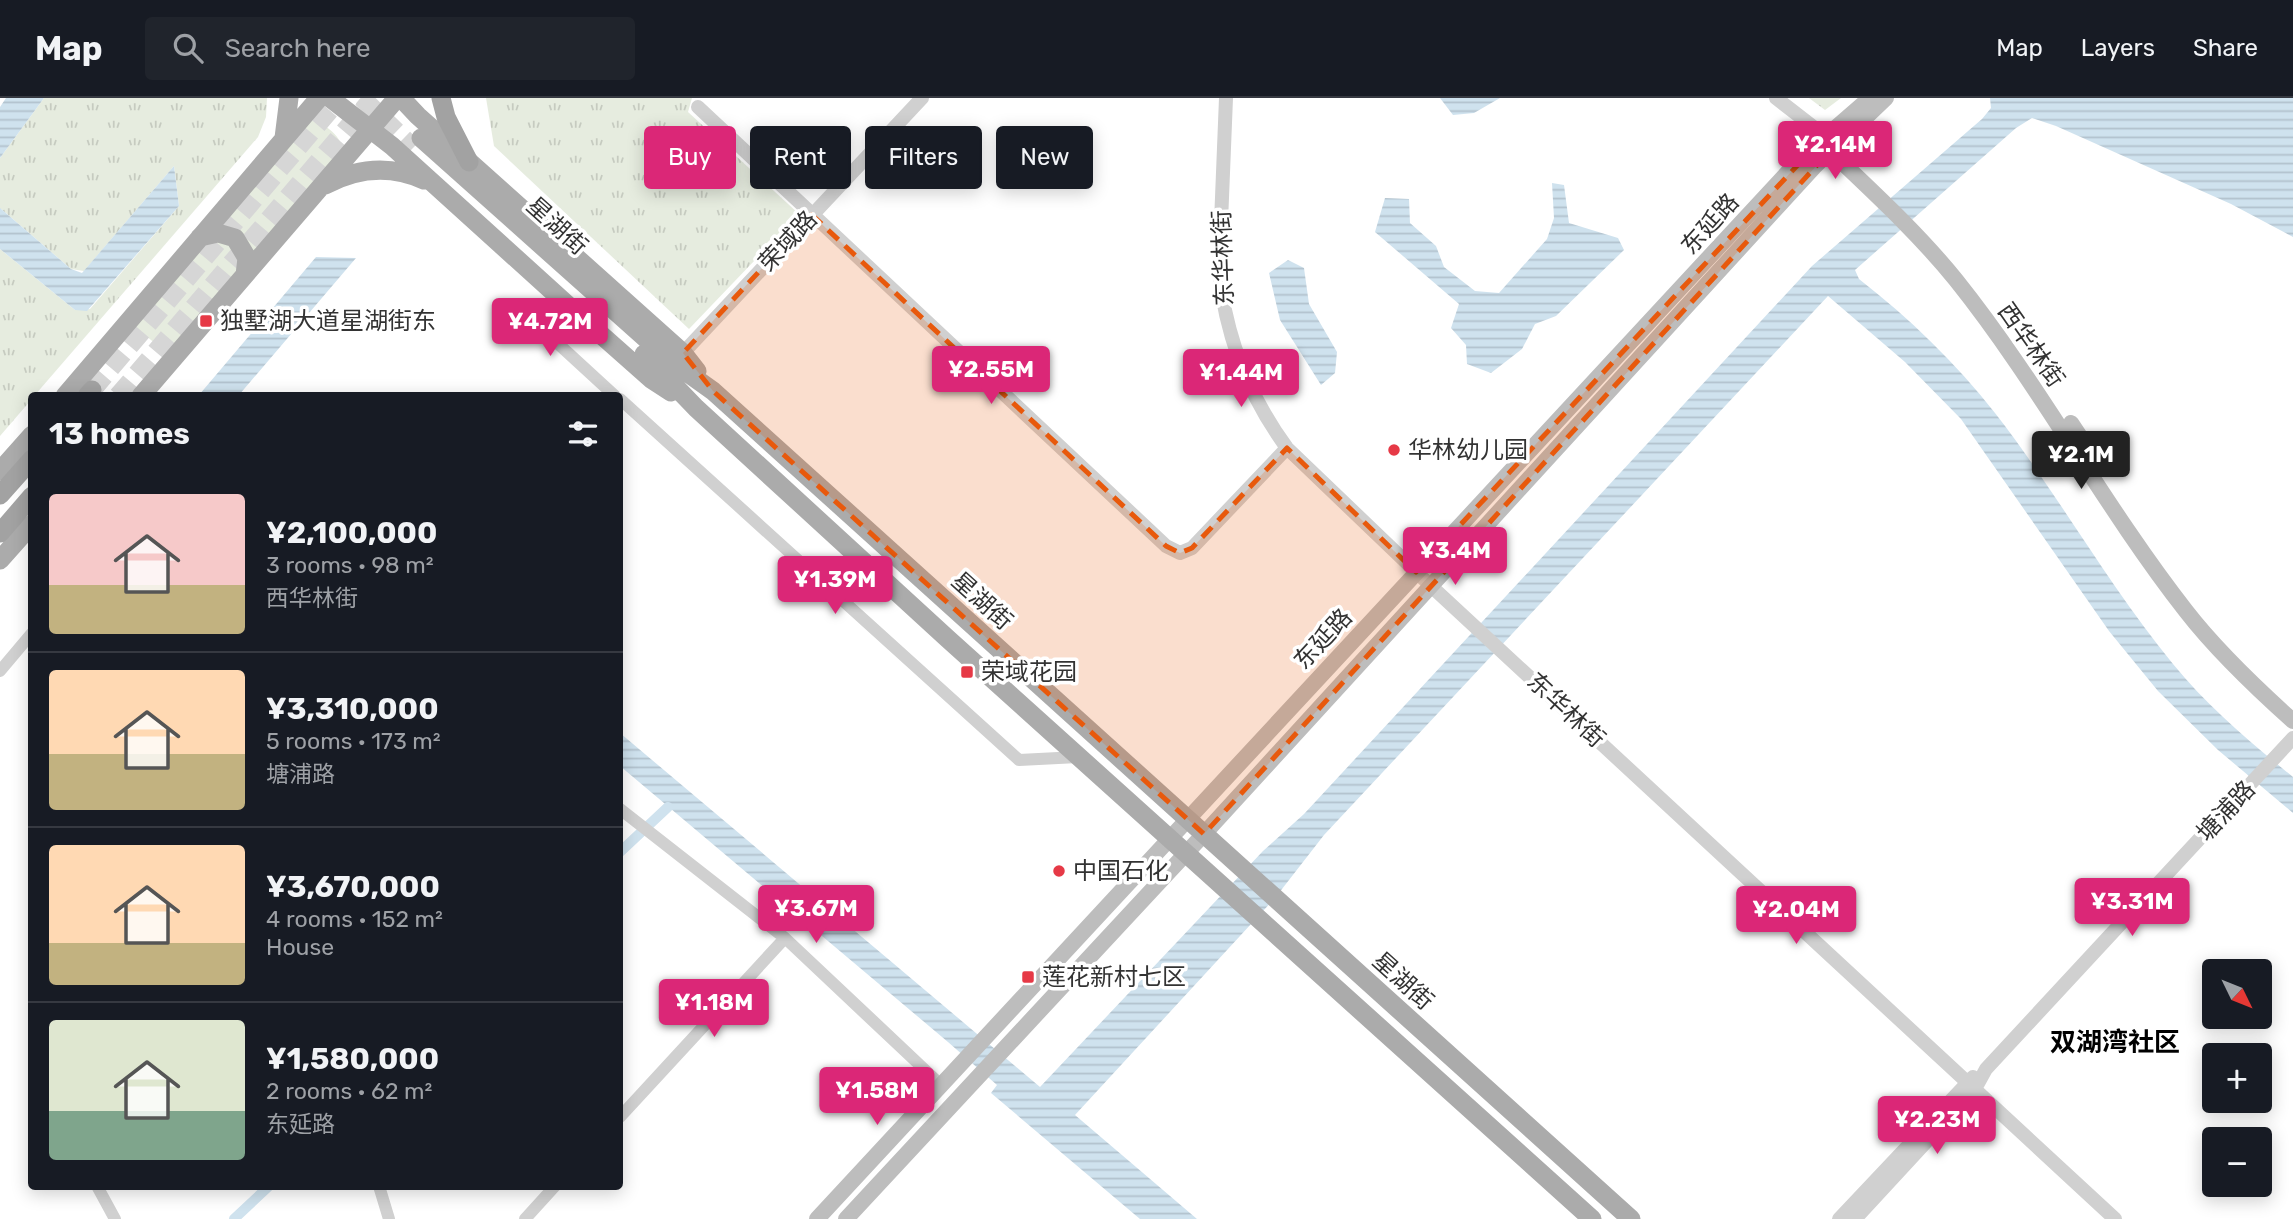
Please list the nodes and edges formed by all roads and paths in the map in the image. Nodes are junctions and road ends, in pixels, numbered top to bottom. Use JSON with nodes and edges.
{"nodes":[{"id":1,"x":289,"y":98,"type":"edge"},
{"id":2,"x":319,"y":98,"type":"edge"},
{"id":3,"x":330,"y":98,"type":"edge"},
{"id":4,"x":399,"y":98,"type":"edge"},
{"id":5,"x":441,"y":98,"type":"edge"},
{"id":6,"x":922,"y":98,"type":"edge"},
{"id":7,"x":1226,"y":98,"type":"edge"},
{"id":8,"x":1776,"y":98,"type":"edge"},
{"id":9,"x":1870,"y":98,"type":"edge"},
{"id":10,"x":1886,"y":98,"type":"edge"},
{"id":11,"x":698,"y":107,"type":"dead end"},
{"id":12,"x":370,"y":130,"type":"junction"},
{"id":13,"x":282,"y":142,"type":"junction"},
{"id":14,"x":1831,"y":143,"type":"junction"},
{"id":15,"x":469,"y":162,"type":"junction"},
{"id":16,"x":438,"y":187,"type":"junction"},
{"id":17,"x":318,"y":189,"type":"junction"},
{"id":18,"x":812,"y":215,"type":"junction"},
{"id":19,"x":1911,"y":221,"type":"junction"},
{"id":20,"x":200,"y":237,"type":"junction"},
{"id":21,"x":245,"y":275,"type":"junction"},
{"id":22,"x":572,"y":309,"type":"junction"},
{"id":23,"x":682,"y":353,"type":"junction"},
{"id":24,"x":713,"y":391,"type":"junction"},
{"id":25,"x":68,"y":392,"type":"edge"},
{"id":26,"x":144,"y":392,"type":"edge"},
{"id":27,"x":611,"y":392,"type":"edge"},
{"id":28,"x":623,"y":402,"type":"edge"},
{"id":29,"x":696,"y":408,"type":"junction"},
{"id":30,"x":28,"y":440,"type":"edge"},
{"id":31,"x":1287,"y":449,"type":"junction"},
{"id":32,"x":28,"y":464,"type":"edge"},
{"id":33,"x":0,"y":471,"type":"edge"},
{"id":34,"x":0,"y":495,"type":"edge"},
{"id":35,"x":28,"y":501,"type":"edge"},
{"id":36,"x":28,"y":528,"type":"edge"},
{"id":37,"x":0,"y":533,"type":"edge"},
{"id":38,"x":0,"y":560,"type":"edge"},
{"id":39,"x":1416,"y":572,"type":"junction"},
{"id":40,"x":1431,"y":586,"type":"junction"},
{"id":41,"x":28,"y":638,"type":"edge"},
{"id":42,"x":0,"y":671,"type":"edge"},
{"id":43,"x":2293,"y":706,"type":"edge"},
{"id":44,"x":2293,"y":721,"type":"edge"},
{"id":45,"x":2293,"y":738,"type":"edge"},
{"id":46,"x":1078,"y":757,"type":"junction"},
{"id":47,"x":623,"y":812,"type":"edge"},
{"id":48,"x":1187,"y":820,"type":"junction"},
{"id":49,"x":1204,"y":834,"type":"junction"},
{"id":50,"x":1169,"y":840,"type":"junction"},
{"id":51,"x":1186,"y":854,"type":"junction"},
{"id":52,"x":785,"y":939,"type":"junction"},
{"id":53,"x":941,"y":1085,"type":"junction"},
{"id":54,"x":1971,"y":1085,"type":"junction"},
{"id":55,"x":623,"y":1114,"type":"edge"},
{"id":56,"x":99,"y":1190,"type":"edge"},
{"id":57,"x":380,"y":1190,"type":"edge"},
{"id":58,"x":551,"y":1190,"type":"edge"},
{"id":59,"x":115,"y":1219,"type":"edge"},
{"id":60,"x":389,"y":1219,"type":"edge"},
{"id":61,"x":525,"y":1219,"type":"edge"},
{"id":62,"x":817,"y":1219,"type":"edge"},
{"id":63,"x":846,"y":1219,"type":"edge"},
{"id":64,"x":1592,"y":1219,"type":"edge"},
{"id":65,"x":1631,"y":1219,"type":"edge"},
{"id":66,"x":1839,"y":1219,"type":"edge"},
{"id":67,"x":1855,"y":1219,"type":"edge"},
{"id":68,"x":2115,"y":1219,"type":"edge"}],
"edges":[{"from":1,"to":13,"type":"main road"},
{"from":2,"to":13,"type":"main road"},
{"from":3,"to":12,"type":"main road"},
{"from":4,"to":12,"type":"main road"},
{"from":4,"to":15,"type":"main road"},
{"from":5,"to":15,"type":"highway"},
{"from":6,"to":18,"type":"street","name":"荣域路"},
{"from":7,"to":31,"type":"street","name":"东华林街"},
{"from":8,"to":14,"type":"street","name":"西华林街"},
{"from":9,"to":14,"type":"main road","name":"东延路"},
{"from":10,"to":14,"type":"main road","name":"东延路"},
{"from":11,"to":18,"type":"street"},
{"from":12,"to":16,"type":"main road"},
{"from":12,"to":17,"type":"main road"},
{"from":13,"to":20,"type":"main road"},
{"from":14,"to":19,"type":"main road","name":"西华林街"},
{"from":14,"to":39,"type":"main road","name":"东延路"},
{"from":14,"to":40,"type":"main road","name":"东延路"},
{"from":15,"to":23,"type":"main road"},
{"from":16,"to":17,"type":"main road"},
{"from":16,"to":22,"type":"main road"},
{"from":17,"to":21,"type":"main road"},
{"from":18,"to":23,"type":"street","name":"荣域路"},
{"from":18,"to":31,"type":"street"},
{"from":19,"to":43,"type":"main road","name":"西华林街"},
{"from":19,"to":44,"type":"main road","name":"西华林街"},
{"from":20,"to":21,"type":"main road"},
{"from":20,"to":25,"type":"main road"},
{"from":21,"to":26,"type":"main road"},
{"from":22,"to":27,"type":"street"},
{"from":22,"to":29,"type":"main road"},
{"from":23,"to":24,"type":"main road"},
{"from":24,"to":29,"type":"main road","name":"星湖街"},
{"from":24,"to":48,"type":"main road","name":"星湖街"},
{"from":28,"to":46,"type":"street"},
{"from":29,"to":46,"type":"main road","name":"星湖街"},
{"from":30,"to":33,"type":"main road"},
{"from":31,"to":39,"type":"street","name":"东华林街"},
{"from":32,"to":34,"type":"highway"},
{"from":35,"to":37,"type":"highway"},
{"from":36,"to":38,"type":"main road"},
{"from":39,"to":40,"type":"street","name":"东华林街"},
{"from":39,"to":48,"type":"main road","name":"东延路"},
{"from":40,"to":49,"type":"main road","name":"东延路"},
{"from":40,"to":54,"type":"street","name":"东华林街"},
{"from":41,"to":42,"type":"street"},
{"from":45,"to":54,"type":"street","name":"塘浦路"},
{"from":46,"to":50,"type":"main road","name":"星湖街"},
{"from":47,"to":52,"type":"street"},
{"from":48,"to":49,"type":"main road","name":"星湖街"},
{"from":48,"to":50,"type":"main road","name":"东延路"},
{"from":49,"to":51,"type":"main road","name":"东延路"},
{"from":49,"to":65,"type":"main road","name":"星湖街"},
{"from":50,"to":51,"type":"main road","name":"星湖街"},
{"from":50,"to":53,"type":"main road","name":"东延路"},
{"from":51,"to":63,"type":"main road","name":"东延路"},
{"from":51,"to":64,"type":"main road","name":"星湖街"},
{"from":52,"to":53,"type":"street"},
{"from":52,"to":55,"type":"street"},
{"from":53,"to":62,"type":"main road","name":"东延路"},
{"from":54,"to":66,"type":"street","name":"塘浦路"},
{"from":54,"to":67,"type":"street","name":"塘浦路"},
{"from":54,"to":68,"type":"street","name":"东华林街"},
{"from":56,"to":59,"type":"street"},
{"from":57,"to":60,"type":"street"},
{"from":58,"to":61,"type":"street"}]}
